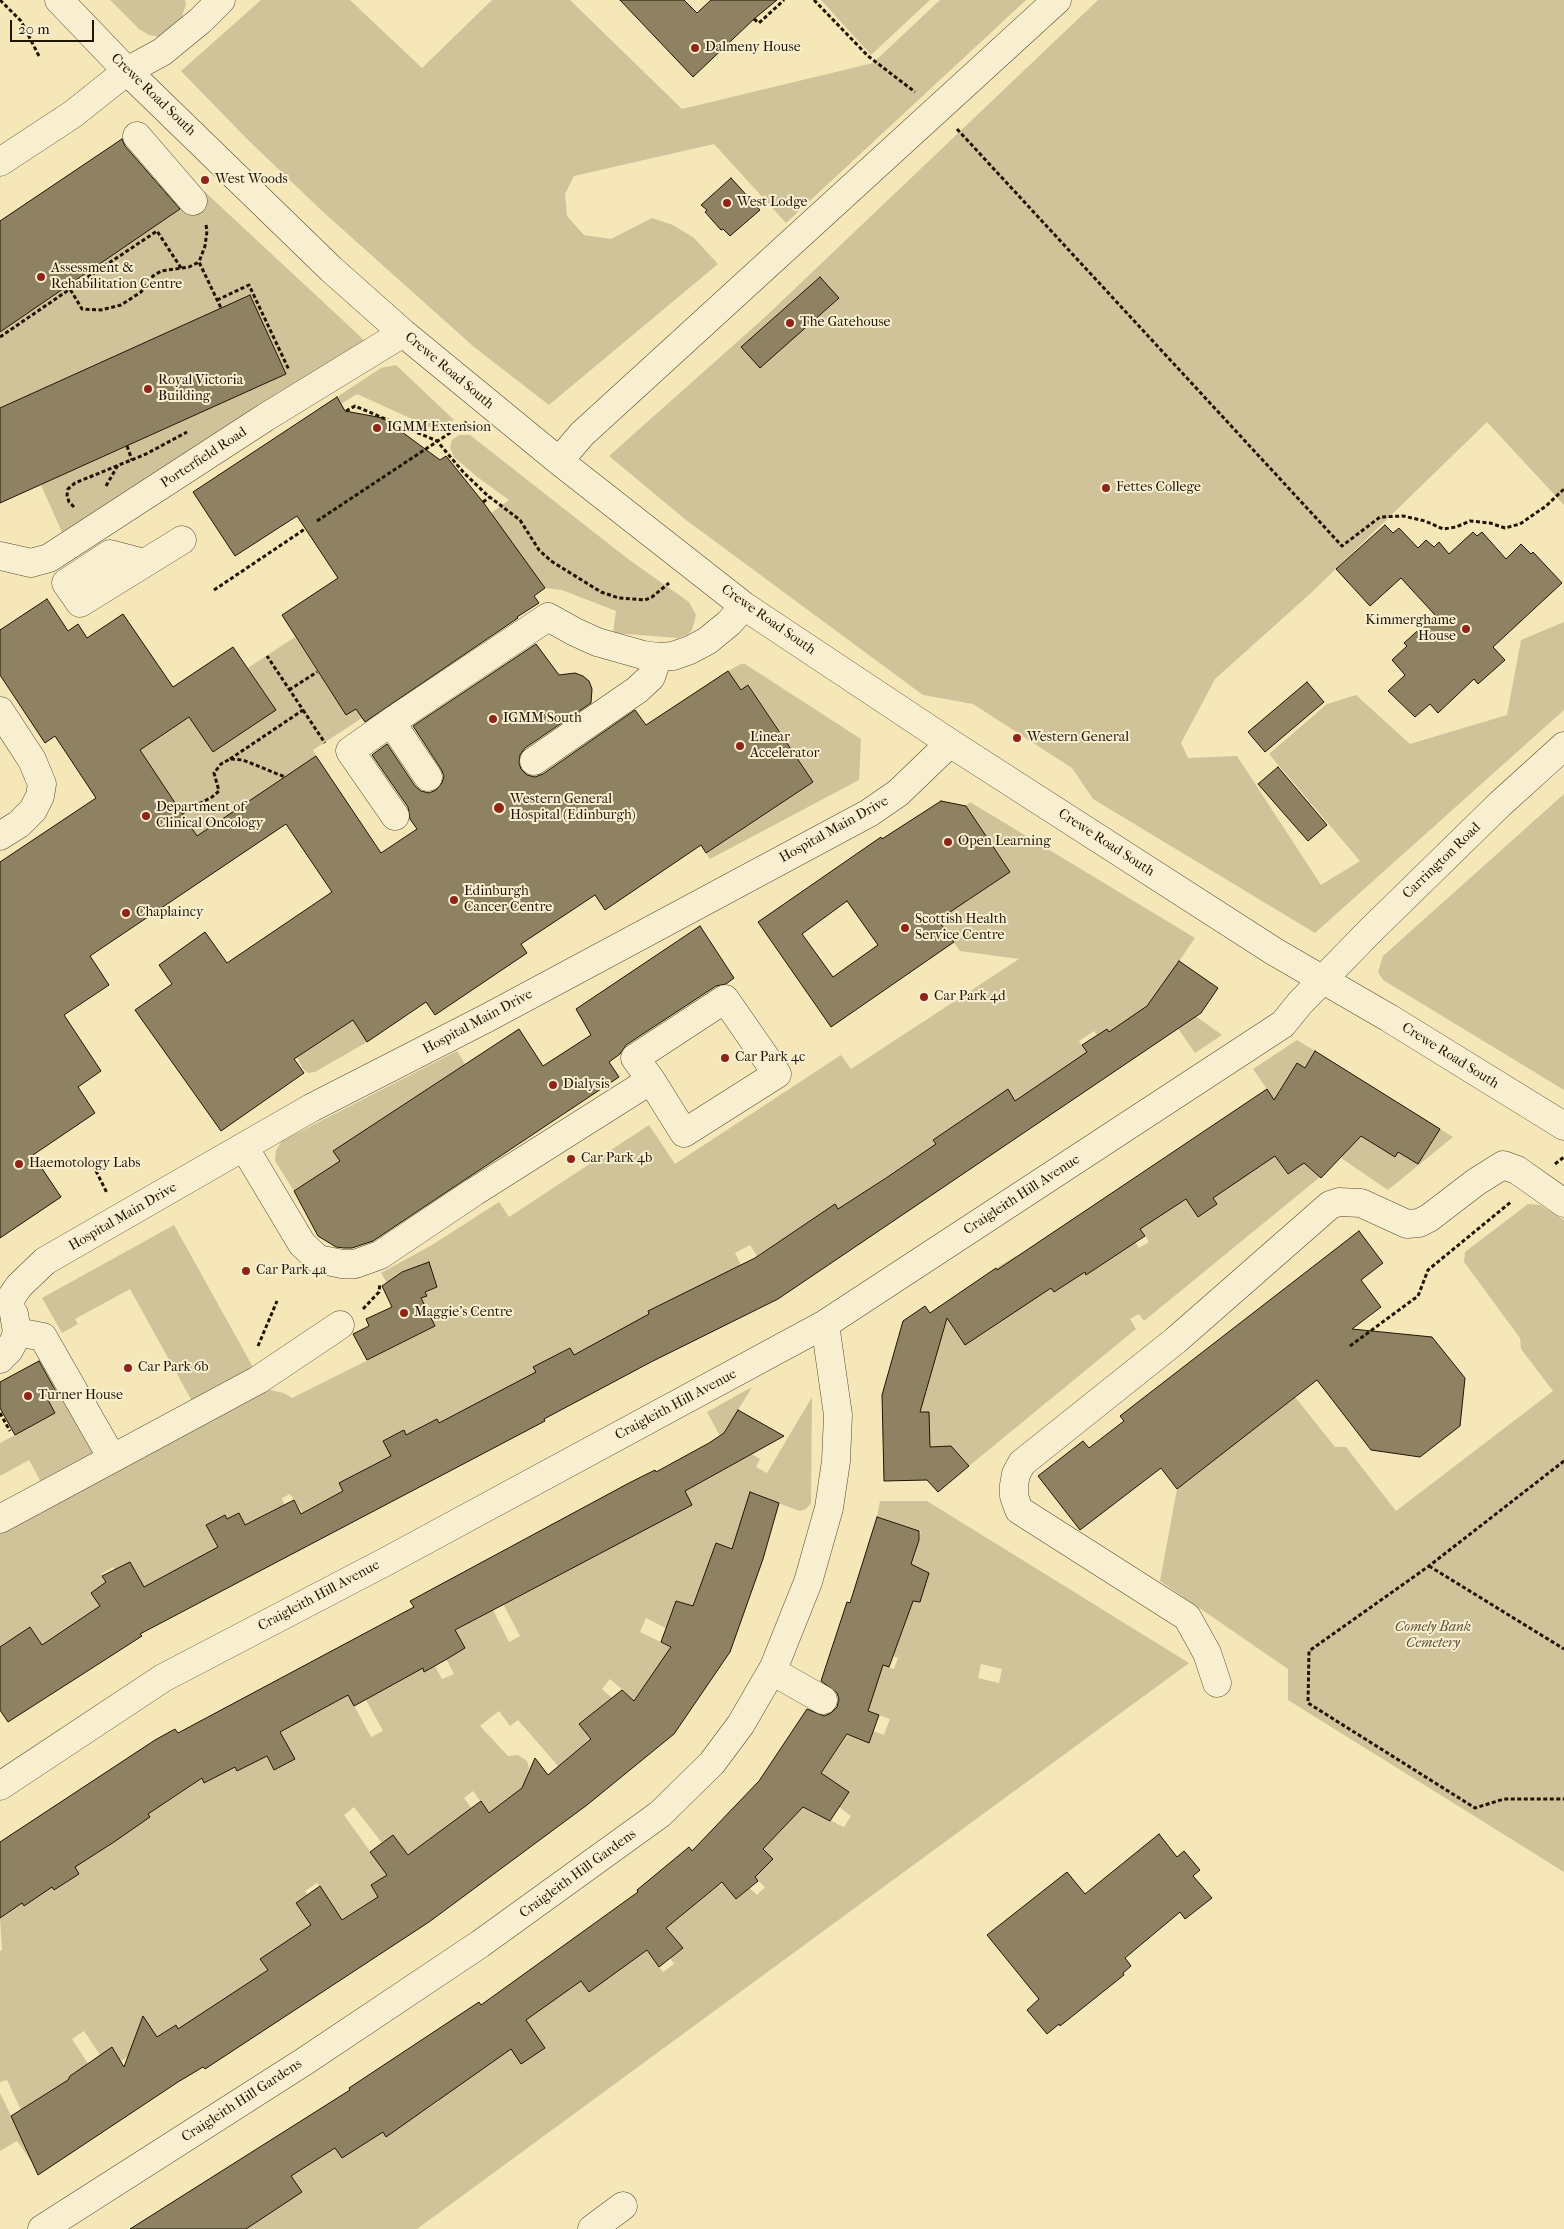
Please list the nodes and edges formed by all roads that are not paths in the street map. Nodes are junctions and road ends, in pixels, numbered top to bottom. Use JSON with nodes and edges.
{"nodes":[{"id":1,"x":59,"y":0,"type":"edge"},
{"id":2,"x":221,"y":0,"type":"edge"},
{"id":3,"x":1057,"y":0,"type":"edge"},
{"id":4,"x":127,"y":71,"type":"junction"},
{"id":5,"x":191,"y":132,"type":"junction"},
{"id":6,"x":137,"y":136,"type":"dead end"},
{"id":7,"x":0,"y":162,"type":"edge"},
{"id":8,"x":160,"y":163,"type":"junction"},
{"id":9,"x":192,"y":200,"type":"road end"},
{"id":10,"x":403,"y":332,"type":"junction"},
{"id":11,"x":558,"y":461,"type":"junction"},
{"id":12,"x":182,"y":540,"type":"dead end"},
{"id":13,"x":0,"y":556,"type":"edge"},
{"id":14,"x":144,"y":563,"type":"dead end"},
{"id":15,"x":744,"y":606,"type":"junction"},
{"id":16,"x":658,"y":657,"type":"junction"},
{"id":17,"x":0,"y":711,"type":"edge"},
{"id":18,"x":391,"y":722,"type":"junction"},
{"id":19,"x":950,"y":743,"type":"junction"},
{"id":20,"x":1564,"y":746,"type":"edge"},
{"id":21,"x":534,"y":761,"type":"dead end"},
{"id":22,"x":428,"y":776,"type":"dead end"},
{"id":23,"x":395,"y":816,"type":"dead end"},
{"id":24,"x":0,"y":836,"type":"edge"},
{"id":25,"x":1322,"y":979,"type":"junction"},
{"id":26,"x":651,"y":1080,"type":"junction"},
{"id":27,"x":1564,"y":1126,"type":"edge"},
{"id":28,"x":244,"y":1147,"type":"junction"},
{"id":29,"x":1564,"y":1202,"type":"edge"},
{"id":30,"x":4,"y":1299,"type":"edge"},
{"id":31,"x":340,"y":1324,"type":"road end"},
{"id":32,"x":825,"y":1324,"type":"junction"},
{"id":33,"x":16,"y":1332,"type":"junction"},
{"id":34,"x":0,"y":1359,"type":"edge"},
{"id":35,"x":112,"y":1458,"type":"junction"},
{"id":36,"x":0,"y":1519,"type":"edge"},
{"id":37,"x":772,"y":1671,"type":"junction"},
{"id":38,"x":1217,"y":1683,"type":"dead end"},
{"id":39,"x":823,"y":1700,"type":"dead end"},
{"id":40,"x":0,"y":1786,"type":"edge"},
{"id":41,"x":622,"y":2206,"type":"dead end"},
{"id":42,"x":42,"y":2229,"type":"edge"},
{"id":43,"x":592,"y":2229,"type":"edge"}],
"edges":[{"from":1,"to":4,"type":"street","name":"Crewe Road South"},
{"from":2,"to":4,"type":"street"},
{"from":3,"to":11,"type":"street"},
{"from":4,"to":5,"type":"street","name":"Crewe Road South"},
{"from":4,"to":7,"type":"street"},
{"from":5,"to":8,"type":"street"},
{"from":5,"to":10,"type":"street","name":"Crewe Road South"},
{"from":6,"to":8,"type":"street"},
{"from":8,"to":9,"type":"street"},
{"from":10,"to":11,"type":"street","name":"Crewe Road South"},
{"from":10,"to":13,"type":"street","name":"Porterfield Road"},
{"from":11,"to":15,"type":"street","name":"Crewe Road South"},
{"from":12,"to":14,"type":"street"},
{"from":15,"to":16,"type":"street"},
{"from":15,"to":19,"type":"street","name":"Crewe Road South"},
{"from":16,"to":18,"type":"street"},
{"from":16,"to":21,"type":"street"},
{"from":17,"to":24,"type":"street"},
{"from":18,"to":22,"type":"street"},
{"from":18,"to":23,"type":"street"},
{"from":19,"to":25,"type":"street","name":"Crewe Road South"},
{"from":19,"to":28,"type":"street","name":"Hospital Main Drive"},
{"from":20,"to":25,"type":"street","name":"Carrington Road"},
{"from":25,"to":27,"type":"street","name":"Crewe Road South"},
{"from":25,"to":32,"type":"street","name":"Craigleith Hill Avenue"},
{"from":26,"to":26,"type":"street"},
{"from":26,"to":28,"type":"street"},
{"from":28,"to":30,"type":"street","name":"Hospital Main Drive"},
{"from":29,"to":38,"type":"street"},
{"from":30,"to":33,"type":"street"},
{"from":31,"to":35,"type":"street"},
{"from":32,"to":37,"type":"street","name":"Craigleith Hill Gardens"},
{"from":32,"to":40,"type":"street","name":"Craigleith Hill Avenue"},
{"from":33,"to":34,"type":"street"},
{"from":33,"to":35,"type":"street"},
{"from":35,"to":36,"type":"street"},
{"from":37,"to":39,"type":"street"},
{"from":37,"to":42,"type":"street","name":"Craigleith Hill Gardens"},
{"from":41,"to":43,"type":"street"}]}
